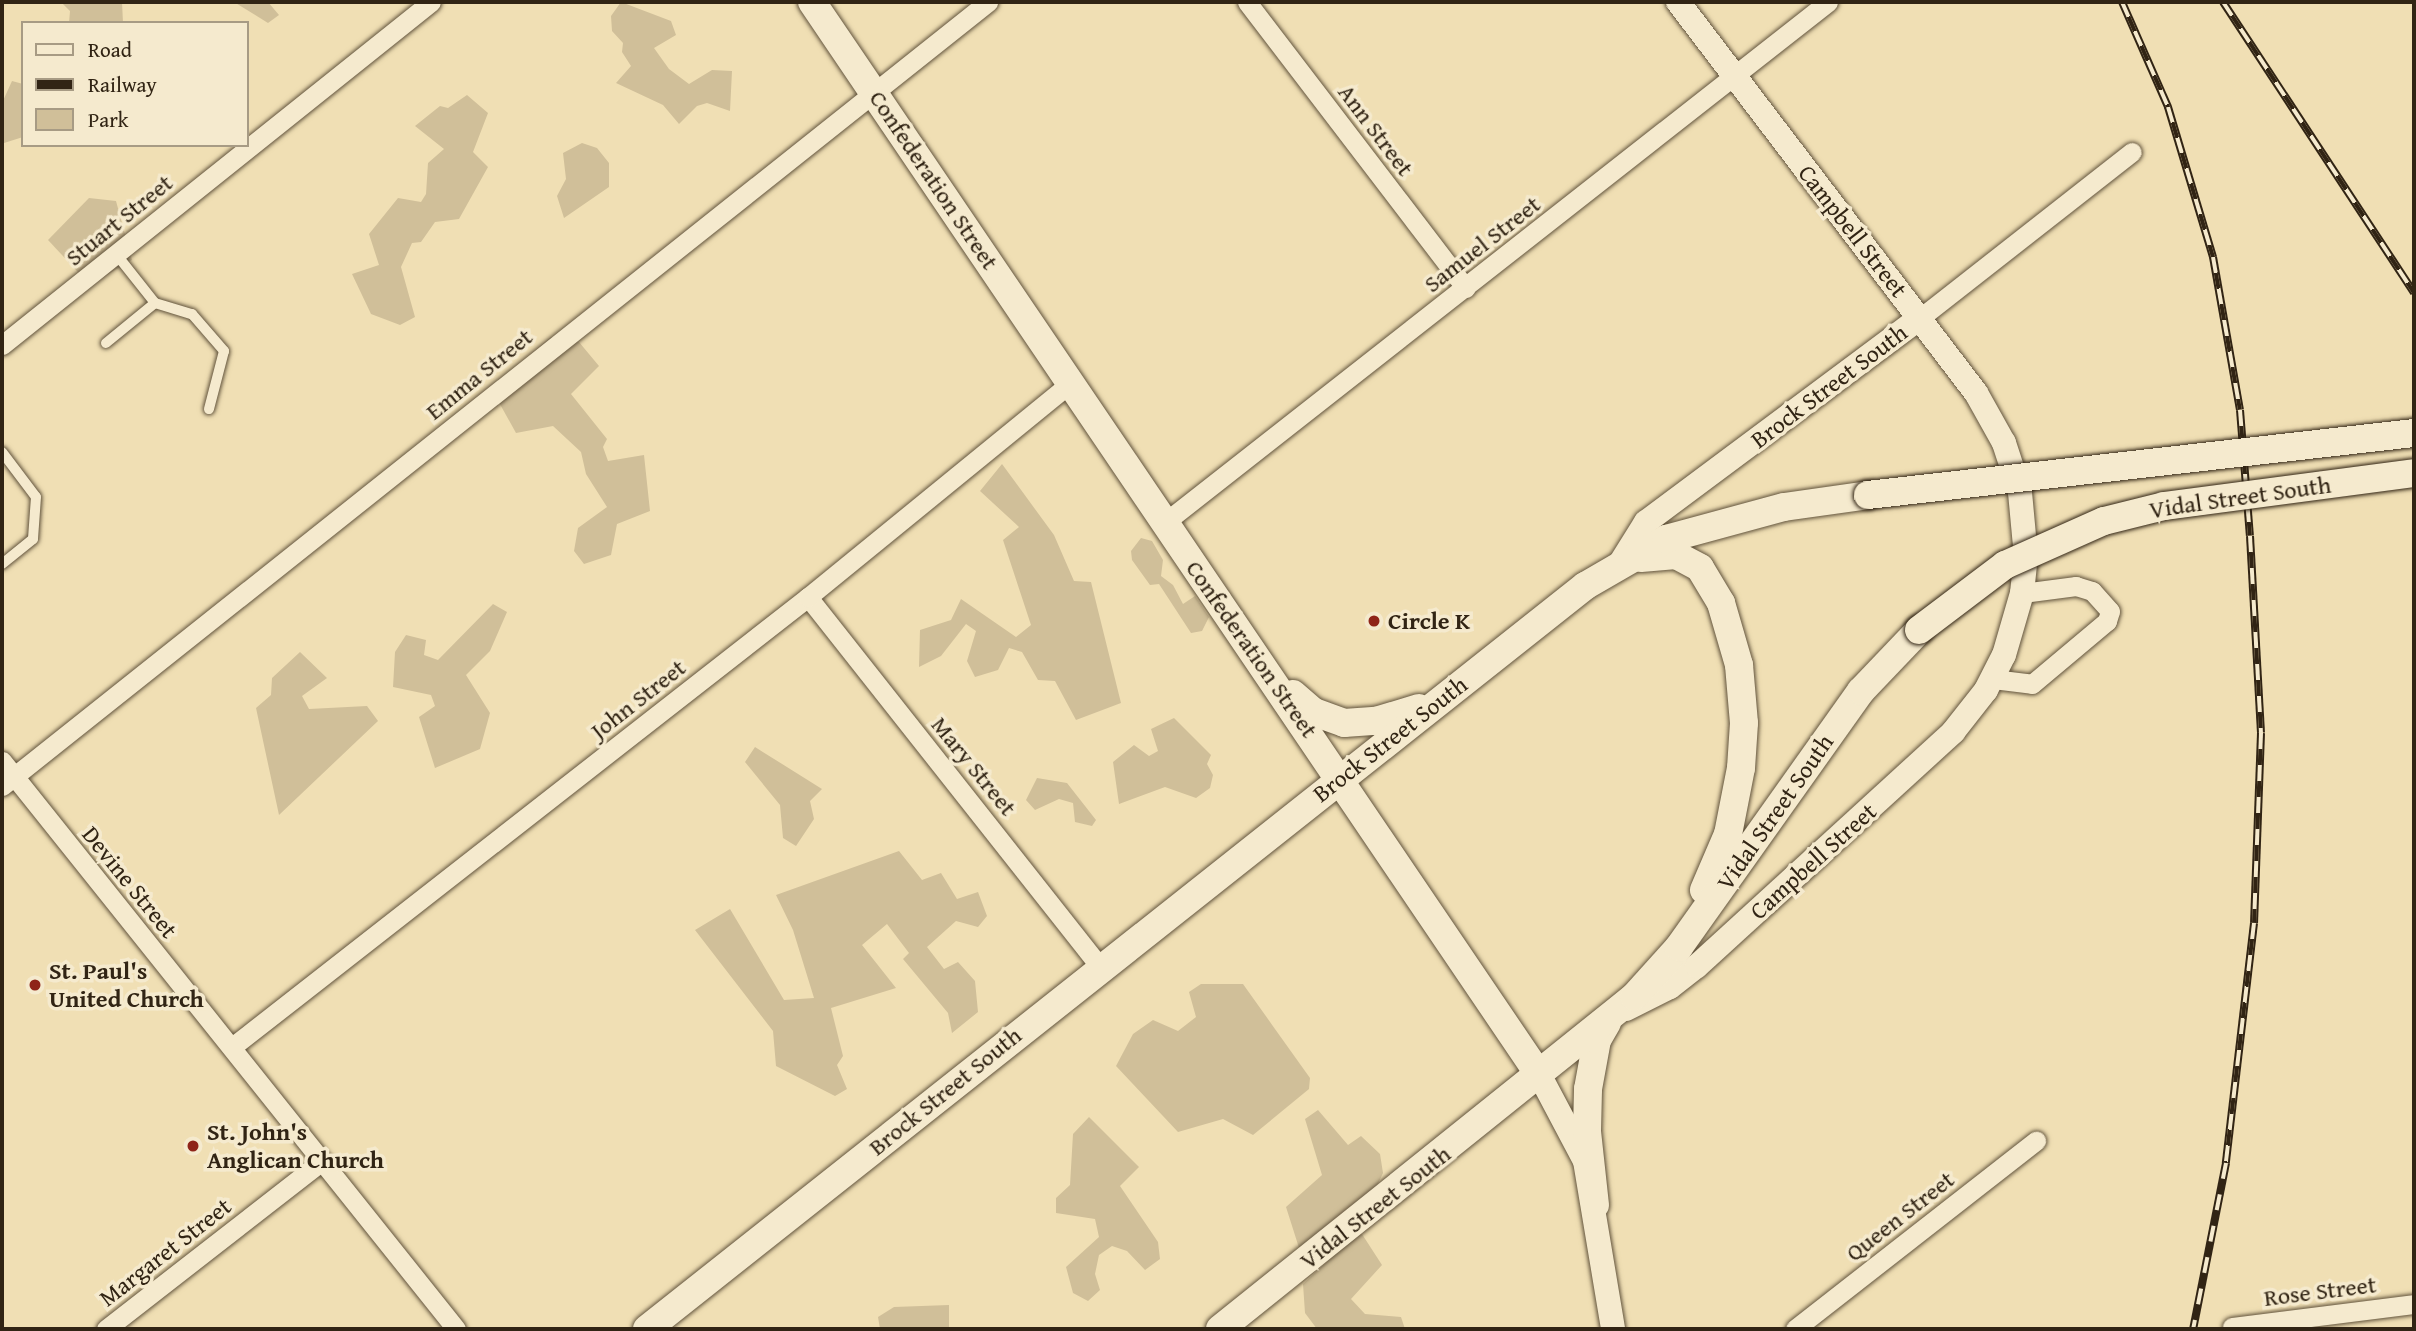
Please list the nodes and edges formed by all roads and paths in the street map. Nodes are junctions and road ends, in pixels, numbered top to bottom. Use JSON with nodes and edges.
{"nodes":[{"id":1,"x":431,"y":2,"type":"edge"},
{"id":2,"x":812,"y":2,"type":"edge"},
{"id":3,"x":988,"y":2,"type":"edge"},
{"id":4,"x":1247,"y":2,"type":"edge"},
{"id":5,"x":1678,"y":2,"type":"edge"},
{"id":6,"x":1828,"y":2,"type":"edge"},
{"id":7,"x":1734,"y":75,"type":"junction"},
{"id":8,"x":875,"y":90,"type":"junction"},
{"id":9,"x":2132,"y":152,"type":"dead end"},
{"id":10,"x":116,"y":254,"type":"junction"},
{"id":11,"x":1466,"y":288,"type":"junction"},
{"id":12,"x":155,"y":303,"type":"junction"},
{"id":13,"x":1920,"y":318,"type":"junction"},
{"id":14,"x":106,"y":343,"type":"dead end"},
{"id":15,"x":2,"y":345,"type":"edge"},
{"id":16,"x":1875,"y":352,"type":"junction"},
{"id":17,"x":1962,"y":372,"type":"junction"},
{"id":18,"x":1069,"y":384,"type":"junction"},
{"id":19,"x":209,"y":409,"type":"dead end"},
{"id":20,"x":2414,"y":433,"type":"edge"},
{"id":21,"x":2,"y":453,"type":"edge"},
{"id":22,"x":2414,"y":473,"type":"edge"},
{"id":23,"x":1164,"y":523,"type":"junction"},
{"id":24,"x":1621,"y":562,"type":"junction"},
{"id":25,"x":2,"y":564,"type":"edge"},
{"id":26,"x":2022,"y":593,"type":"junction"},
{"id":27,"x":808,"y":597,"type":"junction"},
{"id":28,"x":1265,"y":668,"type":"junction"},
{"id":29,"x":1993,"y":679,"type":"junction"},
{"id":30,"x":1439,"y":701,"type":"junction"},
{"id":31,"x":6,"y":774,"type":"edge"},
{"id":32,"x":1341,"y":777,"type":"junction"},
{"id":33,"x":1100,"y":967,"type":"junction"},
{"id":34,"x":1659,"y":971,"type":"junction"},
{"id":35,"x":1611,"y":1017,"type":"junction"},
{"id":36,"x":232,"y":1048,"type":"junction"},
{"id":37,"x":1540,"y":1076,"type":"junction"},
{"id":38,"x":2036,"y":1141,"type":"dead end"},
{"id":39,"x":322,"y":1161,"type":"junction"},
{"id":40,"x":1595,"y":1205,"type":"junction"},
{"id":41,"x":2414,"y":1304,"type":"edge"},
{"id":42,"x":2232,"y":1327,"type":"dead end"},
{"id":43,"x":106,"y":1329,"type":"edge"},
{"id":44,"x":456,"y":1329,"type":"edge"},
{"id":45,"x":647,"y":1329,"type":"edge"},
{"id":46,"x":1220,"y":1329,"type":"edge"},
{"id":47,"x":1614,"y":1329,"type":"edge"},
{"id":48,"x":1795,"y":1329,"type":"edge"}],
"edges":[{"from":1,"to":10,"type":"street","name":"Stuart Street"},
{"from":2,"to":8,"type":"main road","name":"Confederation Street"},
{"from":3,"to":8,"type":"street","name":"Emma Street"},
{"from":4,"to":11,"type":"street","name":"Ann Street"},
{"from":5,"to":7,"type":"street","name":"Campbell Street"},
{"from":6,"to":7,"type":"street","name":"Samuel Street"},
{"from":7,"to":11,"type":"street","name":"Samuel Street"},
{"from":7,"to":13,"type":"street","name":"Campbell Street"},
{"from":8,"to":18,"type":"main road","name":"Confederation Street"},
{"from":8,"to":31,"type":"street","name":"Emma Street"},
{"from":9,"to":13,"type":"street","name":"Brock Street South"},
{"from":10,"to":12,"type":"lane"},
{"from":10,"to":15,"type":"street","name":"Stuart Street"},
{"from":11,"to":23,"type":"street","name":"Samuel Street"},
{"from":12,"to":14,"type":"lane"},
{"from":12,"to":19,"type":"lane"},
{"from":13,"to":16,"type":"street","name":"Brock Street South"},
{"from":13,"to":17,"type":"street","name":"Campbell Street"},
{"from":16,"to":17,"type":"street"},
{"from":16,"to":24,"type":"street","name":"Brock Street South"},
{"from":17,"to":26,"type":"street","name":"Campbell Street"},
{"from":18,"to":23,"type":"main road","name":"Confederation Street"},
{"from":18,"to":27,"type":"street","name":"John Street"},
{"from":20,"to":24,"type":"main road","name":"Vidal Street South","bridge":true},
{"from":21,"to":25,"type":"lane"},
{"from":22,"to":34,"type":"main road","name":"Vidal Street South","bridge":true},
{"from":23,"to":28,"type":"main road","name":"Confederation Street"},
{"from":24,"to":30,"type":"main road","name":"Brock Street South"},
{"from":24,"to":34,"type":"main road"},
{"from":26,"to":29,"type":"street","name":"Campbell Street"},
{"from":26,"to":29,"type":"street"},
{"from":27,"to":33,"type":"street","name":"Mary Street"},
{"from":27,"to":36,"type":"street","name":"John Street"},
{"from":28,"to":30,"type":"main road"},
{"from":28,"to":32,"type":"main road","name":"Confederation Street"},
{"from":29,"to":35,"type":"street","name":"Campbell Street"},
{"from":30,"to":32,"type":"main road","name":"Brock Street South"},
{"from":31,"to":36,"type":"street","name":"Devine Street"},
{"from":32,"to":33,"type":"main road","name":"Brock Street South"},
{"from":32,"to":37,"type":"main road","name":"Confederation Street"},
{"from":33,"to":45,"type":"main road","name":"Brock Street South"},
{"from":34,"to":35,"type":"main road","name":"Vidal Street South"},
{"from":35,"to":37,"type":"main road","name":"Vidal Street South"},
{"from":35,"to":40,"type":"main road"},
{"from":36,"to":39,"type":"street","name":"Devine Street"},
{"from":37,"to":40,"type":"street","name":"Confederation Street"},
{"from":37,"to":46,"type":"main road","name":"Vidal Street South"},
{"from":38,"to":48,"type":"street","name":"Queen Street"},
{"from":39,"to":43,"type":"street","name":"Margaret Street"},
{"from":39,"to":44,"type":"street","name":"Devine Street"},
{"from":40,"to":47,"type":"street","name":"Confederation Street"},
{"from":41,"to":42,"type":"street","name":"Rose Street"}]}
